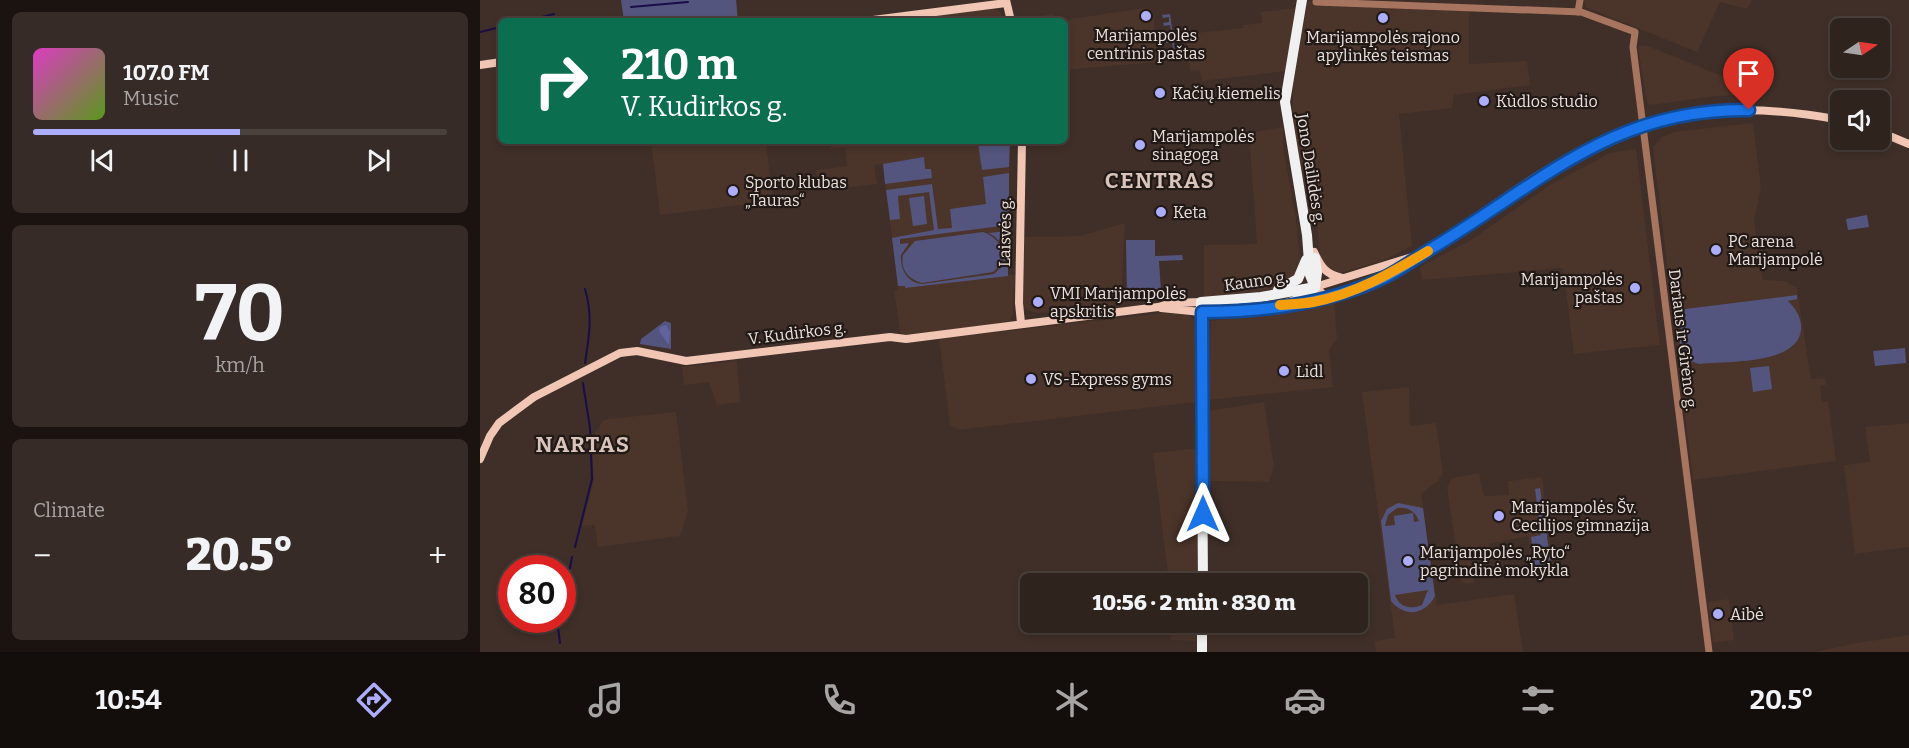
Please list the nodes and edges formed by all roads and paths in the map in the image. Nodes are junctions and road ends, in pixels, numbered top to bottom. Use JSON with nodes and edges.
{"nodes":[{"id":1,"x":1302,"y":0,"type":"edge"},
{"id":2,"x":1580,"y":0,"type":"edge"},
{"id":3,"x":1006,"y":2,"type":"edge"},
{"id":4,"x":1316,"y":2,"type":"dead end"},
{"id":5,"x":1578,"y":12,"type":"junction"},
{"id":6,"x":887,"y":18,"type":"edge"},
{"id":7,"x":1010,"y":18,"type":"edge"},
{"id":8,"x":498,"y":62,"type":"edge"},
{"id":9,"x":480,"y":65,"type":"edge"},
{"id":10,"x":1830,"y":118,"type":"edge"},
{"id":11,"x":1643,"y":125,"type":"junction"},
{"id":12,"x":1890,"y":136,"type":"edge"},
{"id":13,"x":1022,"y":144,"type":"edge"},
{"id":14,"x":1909,"y":144,"type":"edge"},
{"id":15,"x":1311,"y":253,"type":"junction"},
{"id":16,"x":1421,"y":255,"type":"junction"},
{"id":17,"x":1346,"y":278,"type":"junction"},
{"id":18,"x":1315,"y":287,"type":"junction"},
{"id":19,"x":1261,"y":297,"type":"junction"},
{"id":20,"x":1333,"y":297,"type":"junction"},
{"id":21,"x":1291,"y":304,"type":"junction"},
{"id":22,"x":1019,"y":306,"type":"junction"},
{"id":23,"x":1201,"y":307,"type":"junction"},
{"id":24,"x":1021,"y":323,"type":"junction"},
{"id":25,"x":1008,"y":326,"type":"junction"},
{"id":26,"x":480,"y":459,"type":"edge"},
{"id":27,"x":1203,"y":573,"type":"edge"},
{"id":28,"x":1202,"y":633,"type":"edge"},
{"id":29,"x":1202,"y":652,"type":"edge"},
{"id":30,"x":1709,"y":652,"type":"edge"}],
"edges":[{"from":1,"to":15,"type":"highway","name":"Jono Dailidės g."},
{"from":2,"to":5,"type":"street"},
{"from":3,"to":6,"type":"main road"},
{"from":3,"to":7,"type":"main road"},
{"from":4,"to":5,"type":"street"},
{"from":5,"to":11,"type":"street","name":"Dariaus ir Girėno g."},
{"from":8,"to":9,"type":"main road"},
{"from":10,"to":11,"type":"main road","name":"V. Kudirkos g."},
{"from":11,"to":16,"type":"main road","name":"V. Kudirkos g."},
{"from":11,"to":30,"type":"street","name":"Dariaus ir Girėno g."},
{"from":12,"to":14,"type":"main road"},
{"from":13,"to":22,"type":"main road","name":"Laisvės g."},
{"from":15,"to":17,"type":"main road"},
{"from":15,"to":18,"type":"highway","name":"Jono Dailidės g."},
{"from":15,"to":19,"type":"highway"},
{"from":16,"to":17,"type":"main road","name":"V. Kudirkos g."},
{"from":16,"to":20,"type":"main road","name":"V. Kudirkos g."},
{"from":17,"to":18,"type":"main road","name":"V. Kudirkos g."},
{"from":18,"to":19,"type":"highway","name":"Kauno g."},
{"from":18,"to":20,"type":"main road"},
{"from":18,"to":21,"type":"highway"},
{"from":19,"to":23,"type":"highway","name":"Kauno g."},
{"from":20,"to":21,"type":"main road","name":"V. Kudirkos g."},
{"from":21,"to":23,"type":"highway","name":"V. Kudirkos g."},
{"from":22,"to":24,"type":"main road","name":"Laisvės g."},
{"from":22,"to":25,"type":"main road"},
{"from":23,"to":24,"type":"main road","name":"V. Kudirkos g."},
{"from":23,"to":27,"type":"highway"},
{"from":24,"to":25,"type":"main road","name":"V. Kudirkos g."},
{"from":25,"to":26,"type":"main road","name":"V. Kudirkos g."},
{"from":28,"to":29,"type":"highway"}]}
